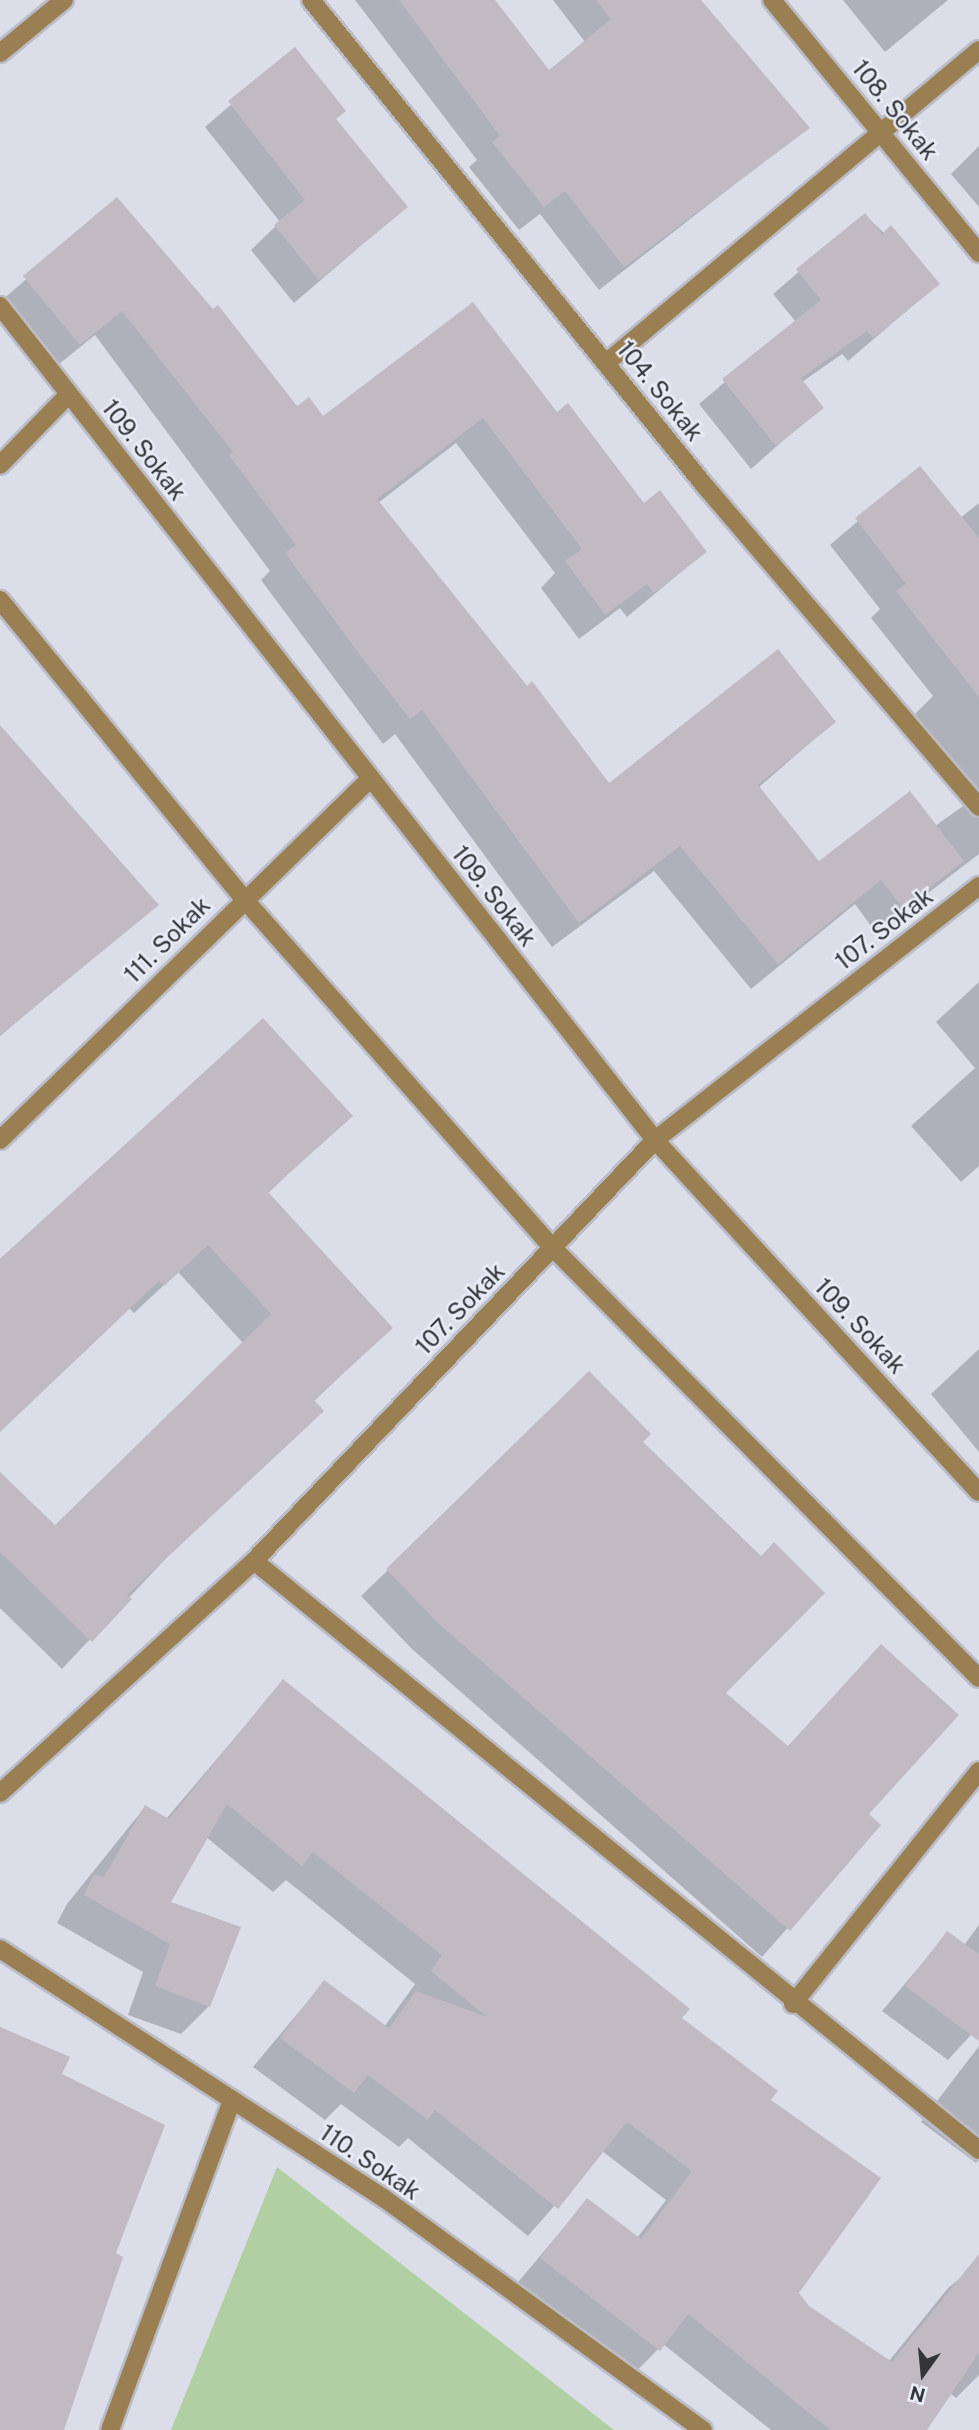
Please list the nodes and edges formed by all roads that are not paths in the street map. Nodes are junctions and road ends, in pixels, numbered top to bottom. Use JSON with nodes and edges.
{"nodes":[{"id":1,"x":64,"y":0,"type":"edge"},
{"id":2,"x":312,"y":0,"type":"edge"},
{"id":3,"x":772,"y":0,"type":"edge"},
{"id":4,"x":979,"y":50,"type":"edge"},
{"id":5,"x":0,"y":53,"type":"edge"},
{"id":6,"x":881,"y":131,"type":"junction"},
{"id":7,"x":979,"y":253,"type":"edge"},
{"id":8,"x":0,"y":306,"type":"edge"},
{"id":9,"x":606,"y":363,"type":"junction"},
{"id":10,"x":69,"y":394,"type":"junction"},
{"id":11,"x":0,"y":465,"type":"edge"},
{"id":12,"x":0,"y":600,"type":"edge"},
{"id":13,"x":371,"y":778,"type":"junction"},
{"id":14,"x":979,"y":807,"type":"edge"},
{"id":15,"x":979,"y":886,"type":"edge"},
{"id":16,"x":244,"y":899,"type":"junction"},
{"id":17,"x":0,"y":1140,"type":"edge"},
{"id":18,"x":655,"y":1140,"type":"junction"},
{"id":19,"x":552,"y":1248,"type":"junction"},
{"id":20,"x":979,"y":1492,"type":"edge"},
{"id":21,"x":254,"y":1562,"type":"junction"},
{"id":22,"x":979,"y":1678,"type":"edge"},
{"id":23,"x":979,"y":1771,"type":"edge"},
{"id":24,"x":0,"y":1793,"type":"edge"},
{"id":25,"x":0,"y":1949,"type":"edge"},
{"id":26,"x":793,"y":2004,"type":"junction"},
{"id":27,"x":232,"y":2100,"type":"junction"},
{"id":28,"x":979,"y":2150,"type":"edge"},
{"id":29,"x":110,"y":2430,"type":"edge"},
{"id":30,"x":703,"y":2430,"type":"edge"}],
"edges":[{"from":1,"to":5,"type":"street"},
{"from":2,"to":9,"type":"street","name":"104. Sokak"},
{"from":3,"to":6,"type":"street","name":"108. Sokak"},
{"from":4,"to":6,"type":"street"},
{"from":6,"to":7,"type":"street","name":"108. Sokak"},
{"from":6,"to":9,"type":"street"},
{"from":8,"to":10,"type":"street","name":"109. Sokak"},
{"from":9,"to":14,"type":"street","name":"104. Sokak"},
{"from":10,"to":11,"type":"street"},
{"from":10,"to":13,"type":"street","name":"109. Sokak"},
{"from":12,"to":16,"type":"street"},
{"from":13,"to":16,"type":"street","name":"111. Sokak"},
{"from":13,"to":18,"type":"street","name":"109. Sokak"},
{"from":15,"to":18,"type":"street","name":"107. Sokak"},
{"from":16,"to":17,"type":"street","name":"111. Sokak"},
{"from":16,"to":19,"type":"street"},
{"from":18,"to":19,"type":"street","name":"107. Sokak"},
{"from":18,"to":20,"type":"street","name":"109. Sokak"},
{"from":19,"to":21,"type":"street","name":"107. Sokak"},
{"from":19,"to":22,"type":"street"},
{"from":21,"to":24,"type":"street","name":"107. Sokak"},
{"from":21,"to":26,"type":"street"},
{"from":23,"to":26,"type":"street"},
{"from":25,"to":27,"type":"street","name":"110. Sokak"},
{"from":26,"to":28,"type":"street"},
{"from":27,"to":29,"type":"street"},
{"from":27,"to":30,"type":"street","name":"110. Sokak"}]}
